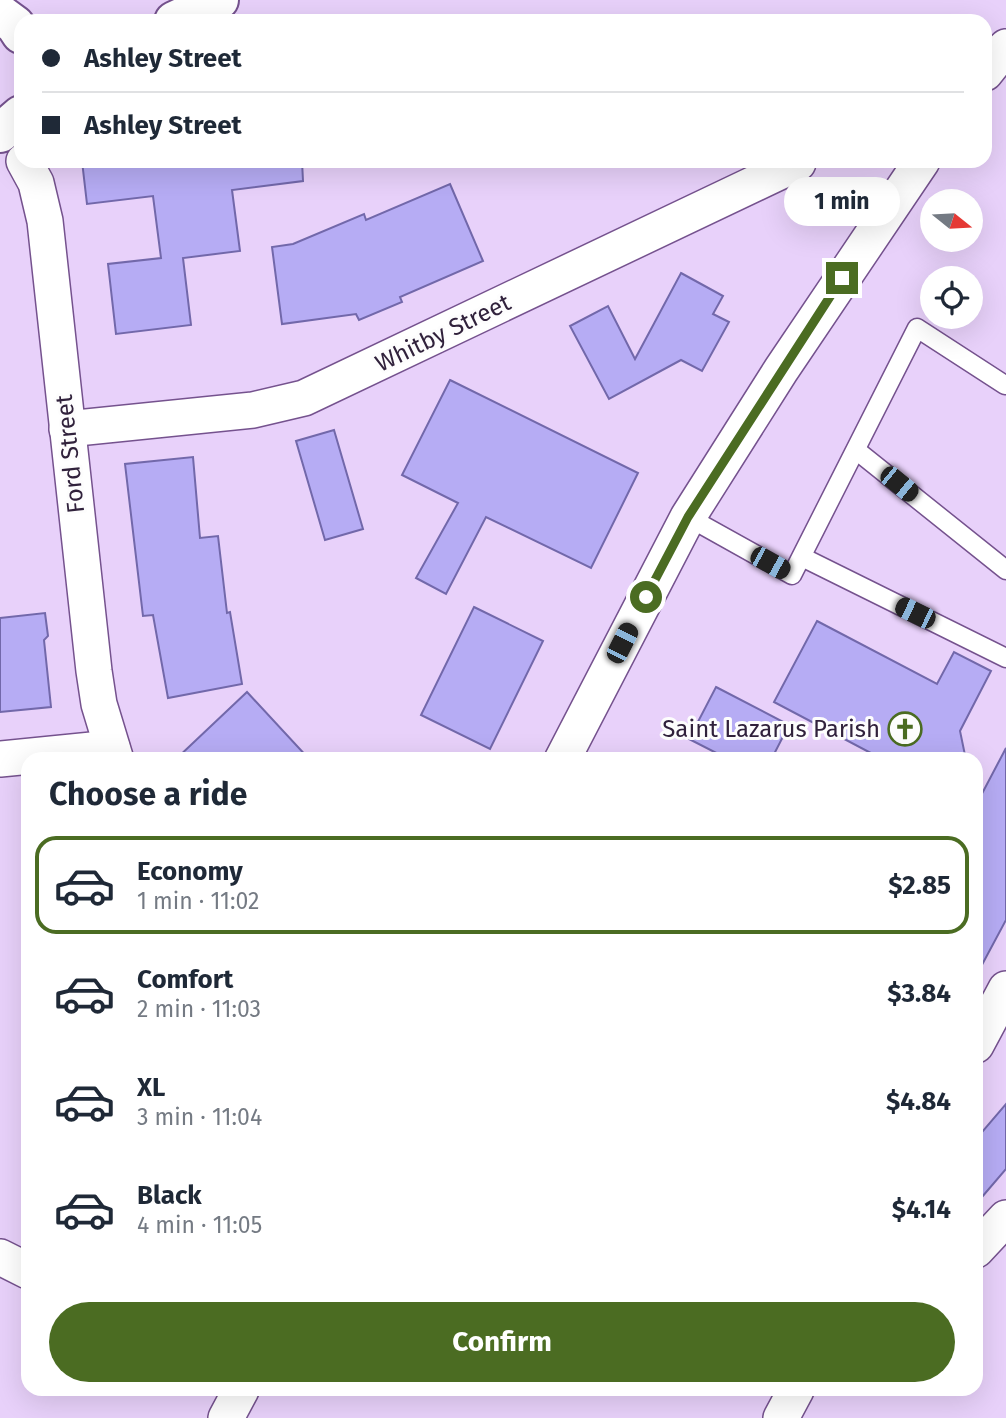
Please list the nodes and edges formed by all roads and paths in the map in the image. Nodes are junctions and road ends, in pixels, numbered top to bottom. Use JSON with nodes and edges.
{"nodes":[{"id":1,"x":219,"y":0,"type":"edge"},
{"id":2,"x":189,"y":14,"type":"edge"},
{"id":3,"x":1006,"y":47,"type":"edge"},
{"id":4,"x":992,"y":64,"type":"edge"},
{"id":5,"x":28,"y":168,"type":"edge"},
{"id":6,"x":787,"y":168,"type":"edge"},
{"id":7,"x":917,"y":168,"type":"edge"},
{"id":8,"x":1004,"y":385,"type":"edge"},
{"id":9,"x":67,"y":429,"type":"junction"},
{"id":10,"x":856,"y":450,"type":"junction"},
{"id":11,"x":688,"y":517,"type":"junction"},
{"id":12,"x":802,"y":557,"type":"junction"},
{"id":13,"x":1006,"y":570,"type":"edge"},
{"id":14,"x":1006,"y":658,"type":"edge"},
{"id":15,"x":113,"y":752,"type":"edge"},
{"id":16,"x":566,"y":752,"type":"edge"},
{"id":17,"x":21,"y":758,"type":"edge"},
{"id":18,"x":0,"y":759,"type":"edge"},
{"id":19,"x":1006,"y":989,"type":"edge"},
{"id":20,"x":983,"y":1032,"type":"edge"},
{"id":21,"x":1006,"y":1218,"type":"edge"},
{"id":22,"x":983,"y":1243,"type":"edge"},
{"id":23,"x":0,"y":1257,"type":"edge"},
{"id":24,"x":21,"y":1268,"type":"edge"},
{"id":25,"x":239,"y":1396,"type":"edge"},
{"id":26,"x":793,"y":1396,"type":"edge"},
{"id":27,"x":226,"y":1418,"type":"edge"},
{"id":28,"x":782,"y":1418,"type":"edge"}],
"edges":[{"from":1,"to":2,"type":"main road"},
{"from":3,"to":4,"type":"street"},
{"from":5,"to":9,"type":"street","name":"Ford Street"},
{"from":6,"to":9,"type":"street","name":"Whitby Street"},
{"from":7,"to":11,"type":"street"},
{"from":8,"to":10,"type":"lane"},
{"from":9,"to":15,"type":"street","name":"Ford Street"},
{"from":10,"to":12,"type":"lane"},
{"from":10,"to":13,"type":"lane"},
{"from":11,"to":12,"type":"lane"},
{"from":11,"to":16,"type":"street"},
{"from":12,"to":14,"type":"lane"},
{"from":17,"to":18,"type":"street"},
{"from":19,"to":20,"type":"street"},
{"from":21,"to":22,"type":"street"},
{"from":23,"to":24,"type":"street"},
{"from":25,"to":27,"type":"street"},
{"from":26,"to":28,"type":"street"}]}
